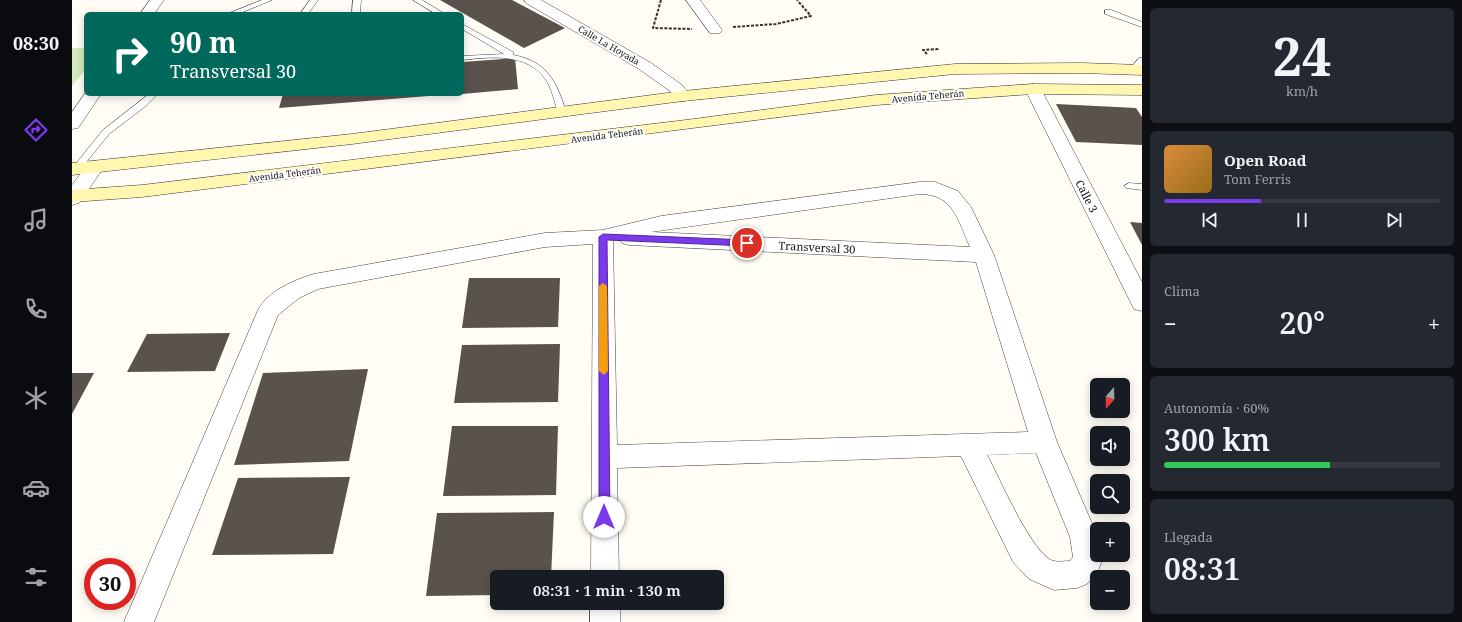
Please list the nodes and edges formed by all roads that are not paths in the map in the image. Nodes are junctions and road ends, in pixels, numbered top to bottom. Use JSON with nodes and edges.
{"nodes":[{"id":1,"x":157,"y":0,"type":"edge"},
{"id":2,"x":268,"y":0,"type":"edge"},
{"id":3,"x":314,"y":0,"type":"edge"},
{"id":4,"x":357,"y":0,"type":"edge"},
{"id":5,"x":417,"y":0,"type":"edge"},
{"id":6,"x":531,"y":0,"type":"edge"},
{"id":7,"x":693,"y":0,"type":"edge"},
{"id":8,"x":148,"y":12,"type":"edge"},
{"id":9,"x":236,"y":12,"type":"edge"},
{"id":10,"x":305,"y":12,"type":"edge"},
{"id":11,"x":356,"y":12,"type":"edge"},
{"id":12,"x":438,"y":12,"type":"edge"},
{"id":13,"x":1108,"y":12,"type":"dead end"},
{"id":14,"x":1142,"y":25,"type":"edge"},
{"id":15,"x":464,"y":27,"type":"edge"},
{"id":16,"x":715,"y":30,"type":"road end"},
{"id":17,"x":512,"y":56,"type":"junction"},
{"id":18,"x":464,"y":58,"type":"edge"},
{"id":19,"x":1139,"y":66,"type":"edge"},
{"id":20,"x":1032,"y":89,"type":"junction"},
{"id":21,"x":1142,"y":90,"type":"edge"},
{"id":22,"x":91,"y":96,"type":"edge"},
{"id":23,"x":152,"y":96,"type":"edge"},
{"id":24,"x":683,"y":96,"type":"junction"},
{"id":25,"x":562,"y":112,"type":"junction"},
{"id":26,"x":72,"y":124,"type":"edge"},
{"id":27,"x":95,"y":167,"type":"junction"},
{"id":28,"x":74,"y":169,"type":"edge"},
{"id":29,"x":1129,"y":186,"type":"dead end"},
{"id":30,"x":1142,"y":186,"type":"edge"},
{"id":31,"x":73,"y":197,"type":"edge"},
{"id":32,"x":665,"y":231,"type":"junction"},
{"id":33,"x":603,"y":237,"type":"junction"},
{"id":34,"x":984,"y":255,"type":"junction"},
{"id":35,"x":1142,"y":303,"type":"edge"},
{"id":36,"x":1044,"y":442,"type":"junction"},
{"id":37,"x":969,"y":446,"type":"junction"},
{"id":38,"x":604,"y":456,"type":"junction"},
{"id":39,"x":605,"y":570,"type":"edge"},
{"id":40,"x":605,"y":610,"type":"edge"},
{"id":41,"x":139,"y":622,"type":"edge"},
{"id":42,"x":605,"y":622,"type":"edge"}],
"edges":[{"from":1,"to":8,"type":"street"},
{"from":2,"to":9,"type":"lane"},
{"from":3,"to":10,"type":"lane"},
{"from":4,"to":11,"type":"lane"},
{"from":5,"to":12,"type":"lane"},
{"from":6,"to":24,"type":"street","name":"Calle La Hoyada"},
{"from":7,"to":16,"type":"street"},
{"from":13,"to":14,"type":"lane"},
{"from":15,"to":17,"type":"lane"},
{"from":17,"to":18,"type":"lane"},
{"from":17,"to":25,"type":"lane"},
{"from":19,"to":24,"type":"main road"},
{"from":20,"to":21,"type":"main road","name":"Avenida Teherán"},
{"from":20,"to":31,"type":"main road","name":"Avenida Teherán"},
{"from":20,"to":35,"type":"street","name":"Calle 3"},
{"from":22,"to":26,"type":"street"},
{"from":23,"to":28,"type":"lane"},
{"from":24,"to":25,"type":"main road"},
{"from":25,"to":27,"type":"main road"},
{"from":27,"to":28,"type":"main road"},
{"from":27,"to":31,"type":"street"},
{"from":29,"to":30,"type":"lane"},
{"from":32,"to":33,"type":"street","name":"Transversal 30"},
{"from":32,"to":34,"type":"street","name":"Transversal 30"},
{"from":32,"to":34,"type":"street"},
{"from":33,"to":38,"type":"street"},
{"from":33,"to":41,"type":"street","name":"Transversal 30"},
{"from":34,"to":36,"type":"street"},
{"from":36,"to":37,"type":"street"},
{"from":36,"to":37,"type":"street"},
{"from":37,"to":38,"type":"street"},
{"from":38,"to":39,"type":"street"},
{"from":40,"to":42,"type":"street"}]}
